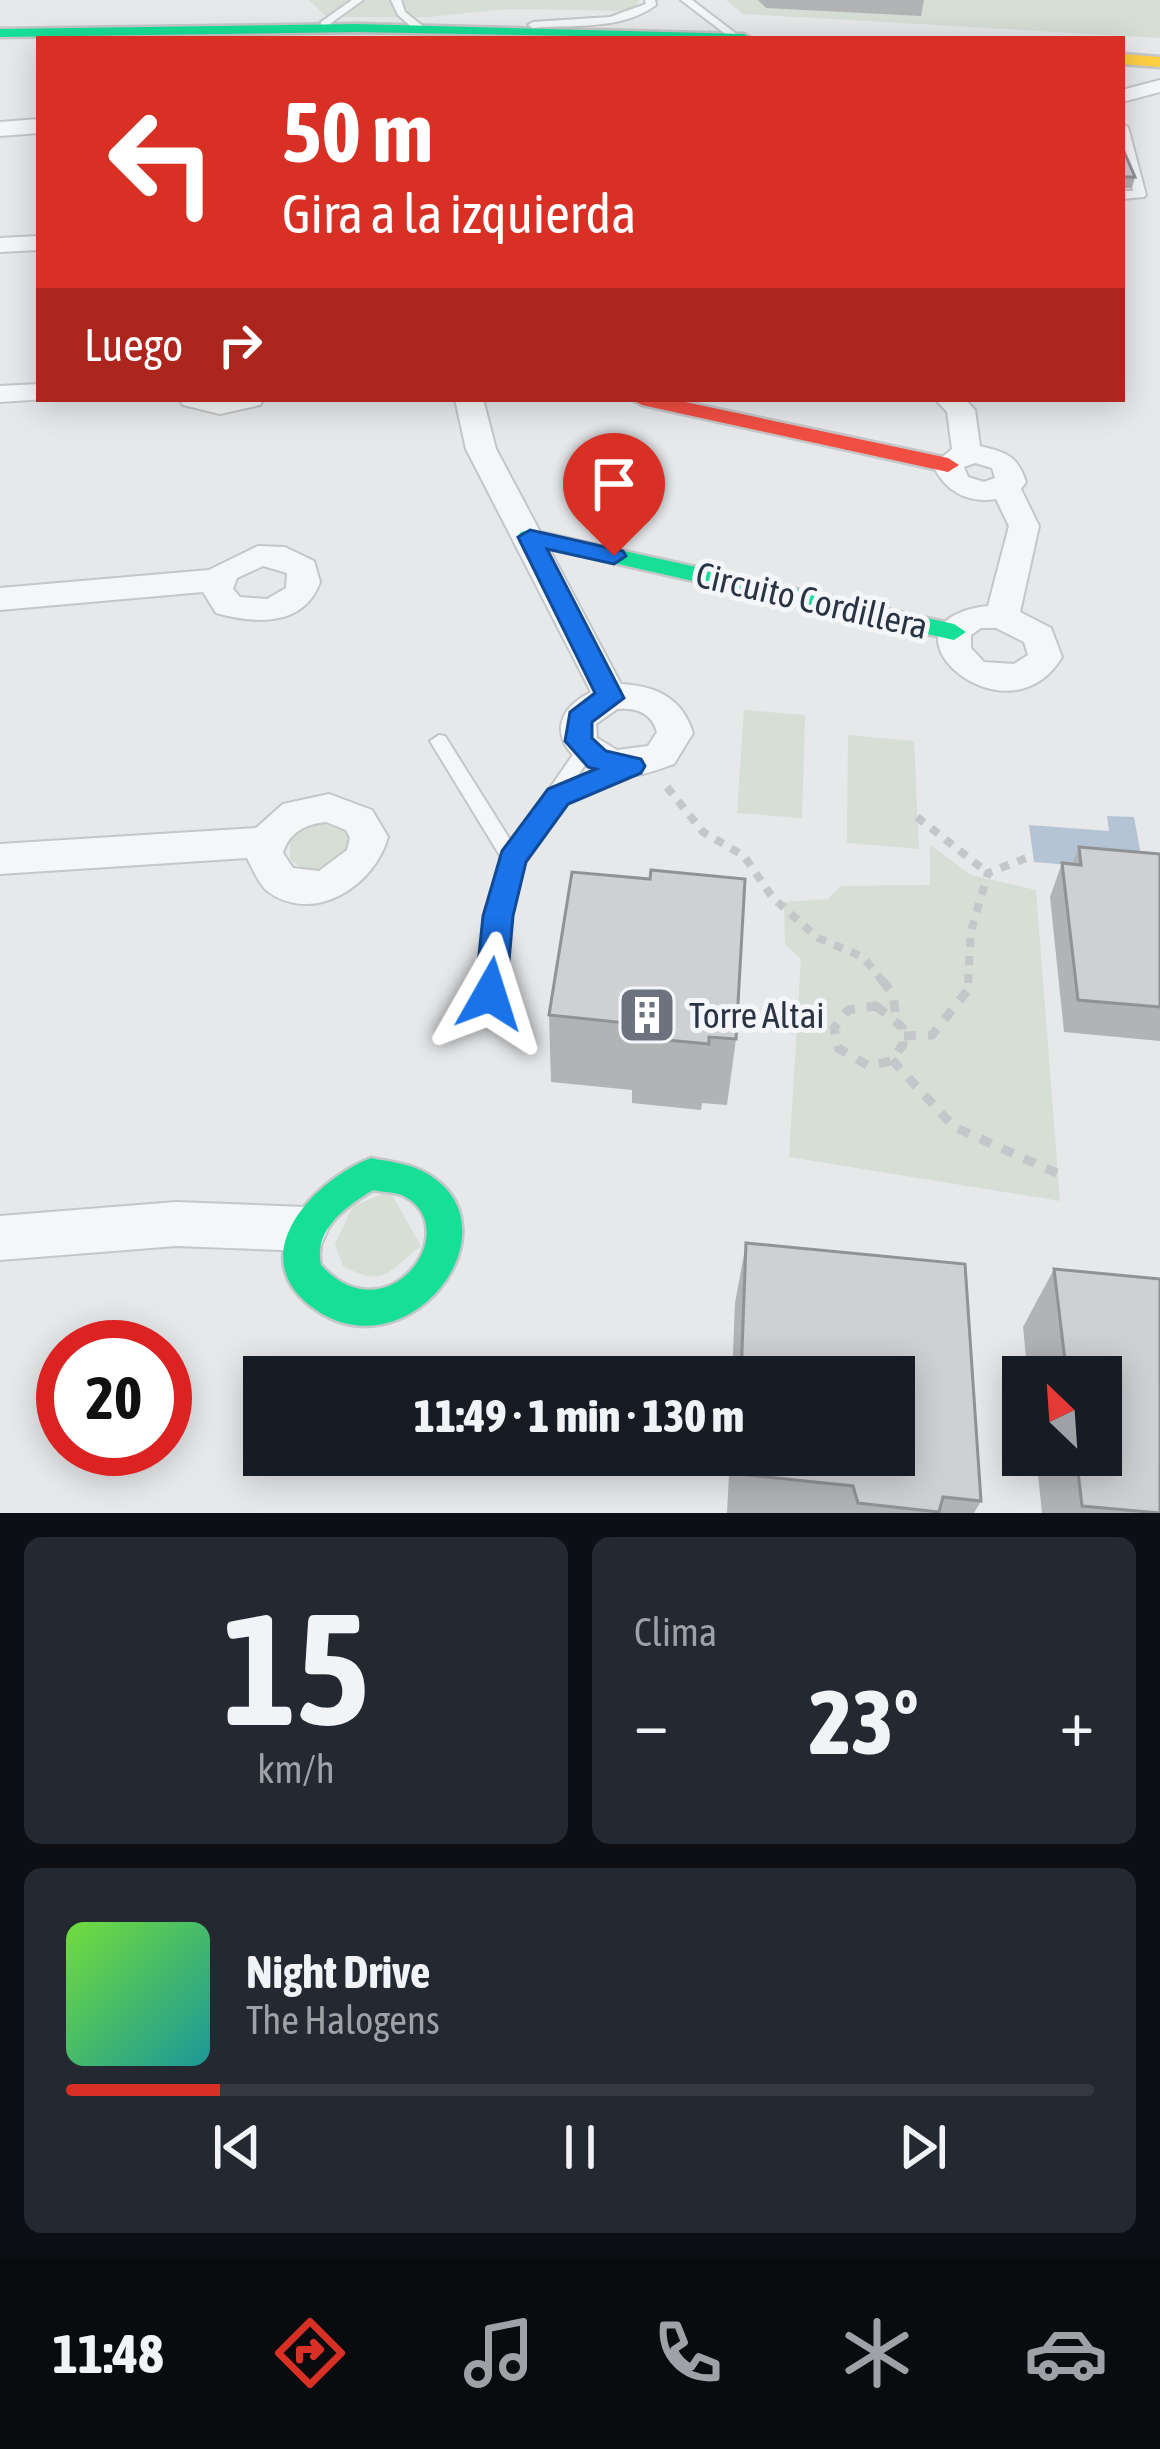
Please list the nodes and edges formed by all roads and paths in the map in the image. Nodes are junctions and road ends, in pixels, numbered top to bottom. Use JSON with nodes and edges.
{"nodes":[{"id":1,"x":396,"y":0,"type":"edge"},
{"id":2,"x":650,"y":0,"type":"edge"},
{"id":3,"x":686,"y":0,"type":"edge"},
{"id":4,"x":94,"y":3,"type":"dead end"},
{"id":5,"x":56,"y":5,"type":"dead end"},
{"id":6,"x":358,"y":14,"type":"edge"},
{"id":7,"x":0,"y":16,"type":"edge"},
{"id":8,"x":420,"y":29,"type":"junction"},
{"id":9,"x":492,"y":31,"type":"junction"},
{"id":10,"x":0,"y":33,"type":"edge"},
{"id":11,"x":648,"y":36,"type":"edge"},
{"id":12,"x":737,"y":36,"type":"edge"},
{"id":13,"x":36,"y":44,"type":"edge"},
{"id":14,"x":0,"y":46,"type":"edge"},
{"id":15,"x":1125,"y":59,"type":"edge"},
{"id":16,"x":1160,"y":62,"type":"edge"},
{"id":17,"x":1125,"y":77,"type":"edge"},
{"id":18,"x":1160,"y":82,"type":"edge"},
{"id":19,"x":1125,"y":95,"type":"edge"},
{"id":20,"x":36,"y":126,"type":"edge"},
{"id":21,"x":0,"y":129,"type":"edge"},
{"id":22,"x":1125,"y":142,"type":"edge"},
{"id":23,"x":1125,"y":195,"type":"edge"},
{"id":24,"x":36,"y":242,"type":"edge"},
{"id":25,"x":0,"y":244,"type":"edge"},
{"id":26,"x":36,"y":392,"type":"edge"},
{"id":27,"x":0,"y":394,"type":"edge"},
{"id":28,"x":205,"y":402,"type":"edge"},
{"id":29,"x":237,"y":402,"type":"edge"},
{"id":30,"x":470,"y":402,"type":"edge"},
{"id":31,"x":658,"y":402,"type":"edge"},
{"id":32,"x":953,"y":402,"type":"edge"},
{"id":33,"x":958,"y":459,"type":"junction"},
{"id":34,"x":530,"y":537,"type":"junction"},
{"id":35,"x":219,"y":580,"type":"dead end"},
{"id":36,"x":0,"y":599,"type":"edge"},
{"id":37,"x":1002,"y":617,"type":"junction"},
{"id":38,"x":954,"y":632,"type":"junction"},
{"id":39,"x":611,"y":698,"type":"junction"},
{"id":40,"x":439,"y":741,"type":"dead end"},
{"id":41,"x":585,"y":751,"type":"junction"},
{"id":42,"x":639,"y":764,"type":"junction"},
{"id":43,"x":558,"y":796,"type":"junction"},
{"id":44,"x":917,"y":817,"type":"dead end"},
{"id":45,"x":266,"y":842,"type":"dead end"},
{"id":46,"x":1034,"y":855,"type":"dead end"},
{"id":47,"x":0,"y":859,"type":"edge"},
{"id":48,"x":512,"y":859,"type":"junction"},
{"id":49,"x":988,"y":874,"type":"junction"},
{"id":50,"x":490,"y":994,"type":"dead end"},
{"id":51,"x":896,"y":1018,"type":"junction"},
{"id":52,"x":904,"y":1036,"type":"junction"},
{"id":53,"x":892,"y":1060,"type":"junction"},
{"id":54,"x":1059,"y":1174,"type":"dead end"},
{"id":55,"x":305,"y":1229,"type":"junction"},
{"id":56,"x":0,"y":1238,"type":"edge"}],
"edges":[{"from":1,"to":8,"type":"lane"},
{"from":2,"to":9,"type":"lane"},
{"from":3,"to":12,"type":"lane"},
{"from":4,"to":6,"type":"main road"},
{"from":5,"to":7,"type":"main road"},
{"from":6,"to":8,"type":"main road"},
{"from":6,"to":10,"type":"main road"},
{"from":8,"to":9,"type":"main road"},
{"from":9,"to":11,"type":"main road"},
{"from":13,"to":14,"type":"main road"},
{"from":15,"to":16,"type":"main road"},
{"from":17,"to":18,"type":"main road"},
{"from":18,"to":19,"type":"street"},
{"from":20,"to":21,"type":"street"},
{"from":22,"to":23,"type":"lane"},
{"from":24,"to":25,"type":"street"},
{"from":26,"to":27,"type":"street"},
{"from":28,"to":29,"type":"street"},
{"from":30,"to":34,"type":"street"},
{"from":31,"to":33,"type":"main road"},
{"from":32,"to":33,"type":"street"},
{"from":33,"to":37,"type":"street"},
{"from":34,"to":38,"type":"main road","name":"Circuito Cordillera"},
{"from":34,"to":39,"type":"street"},
{"from":35,"to":36,"type":"street"},
{"from":37,"to":38,"type":"street","name":"Circuito Cordillera"},
{"from":37,"to":38,"type":"street","name":"Circuito Cordillera"},
{"from":39,"to":41,"type":"street"},
{"from":39,"to":42,"type":"street"},
{"from":40,"to":48,"type":"lane"},
{"from":41,"to":42,"type":"street"},
{"from":41,"to":43,"type":"lane"},
{"from":42,"to":43,"type":"lane"},
{"from":42,"to":51,"type":"path"},
{"from":43,"to":48,"type":"lane"},
{"from":44,"to":49,"type":"path"},
{"from":45,"to":47,"type":"street"},
{"from":46,"to":49,"type":"path"},
{"from":48,"to":50,"type":"lane"},
{"from":49,"to":52,"type":"path"},
{"from":51,"to":52,"type":"path"},
{"from":51,"to":53,"type":"path"},
{"from":52,"to":53,"type":"path"},
{"from":53,"to":54,"type":"path"},
{"from":55,"to":55,"type":"main road"},
{"from":55,"to":56,"type":"street"}]}
